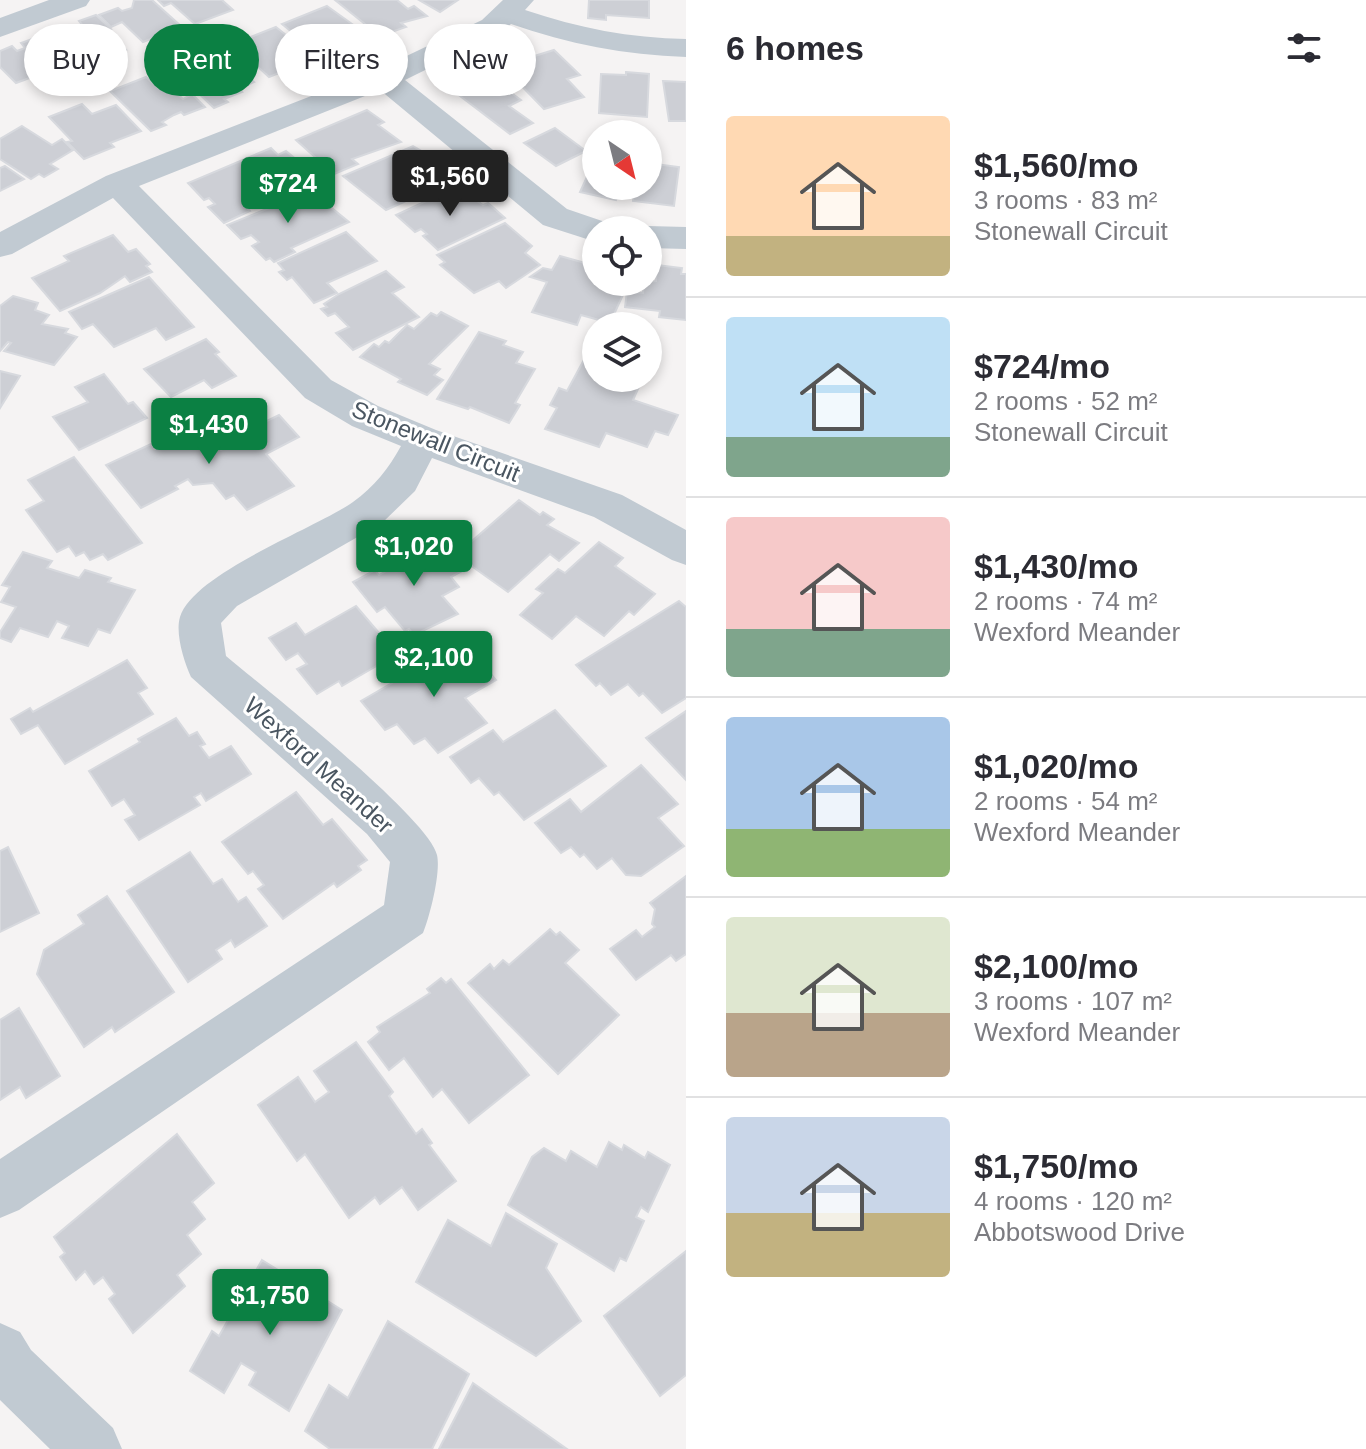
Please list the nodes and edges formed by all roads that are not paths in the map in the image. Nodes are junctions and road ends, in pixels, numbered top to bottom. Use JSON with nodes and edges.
{"nodes":[{"id":1,"x":76,"y":0,"type":"edge"},
{"id":2,"x":514,"y":7,"type":"edge"},
{"id":3,"x":0,"y":28,"type":"edge"},
{"id":4,"x":686,"y":48,"type":"edge"},
{"id":5,"x":408,"y":66,"type":"edge"},
{"id":6,"x":338,"y":96,"type":"edge"},
{"id":7,"x":406,"y":96,"type":"edge"},
{"id":8,"x":117,"y":183,"type":"junction"},
{"id":9,"x":582,"y":226,"type":"edge"},
{"id":10,"x":662,"y":237,"type":"edge"},
{"id":11,"x":686,"y":238,"type":"edge"},
{"id":12,"x":0,"y":246,"type":"edge"},
{"id":13,"x":423,"y":440,"type":"junction"},
{"id":14,"x":686,"y":549,"type":"edge"},
{"id":15,"x":0,"y":1191,"type":"edge"},
{"id":16,"x":0,"y":1352,"type":"edge"},
{"id":17,"x":92,"y":1449,"type":"edge"}],
"edges":[{"from":1,"to":3,"type":"street"},
{"from":2,"to":4,"type":"street"},
{"from":2,"to":5,"type":"street"},
{"from":6,"to":8,"type":"street"},
{"from":7,"to":9,"type":"street"},
{"from":8,"to":12,"type":"street"},
{"from":8,"to":13,"type":"street","name":"Stonewall Circuit"},
{"from":10,"to":11,"type":"street"},
{"from":13,"to":14,"type":"street","name":"Stonewall Circuit"},
{"from":13,"to":15,"type":"street","name":"Wexford Meander"},
{"from":16,"to":17,"type":"street"}]}
